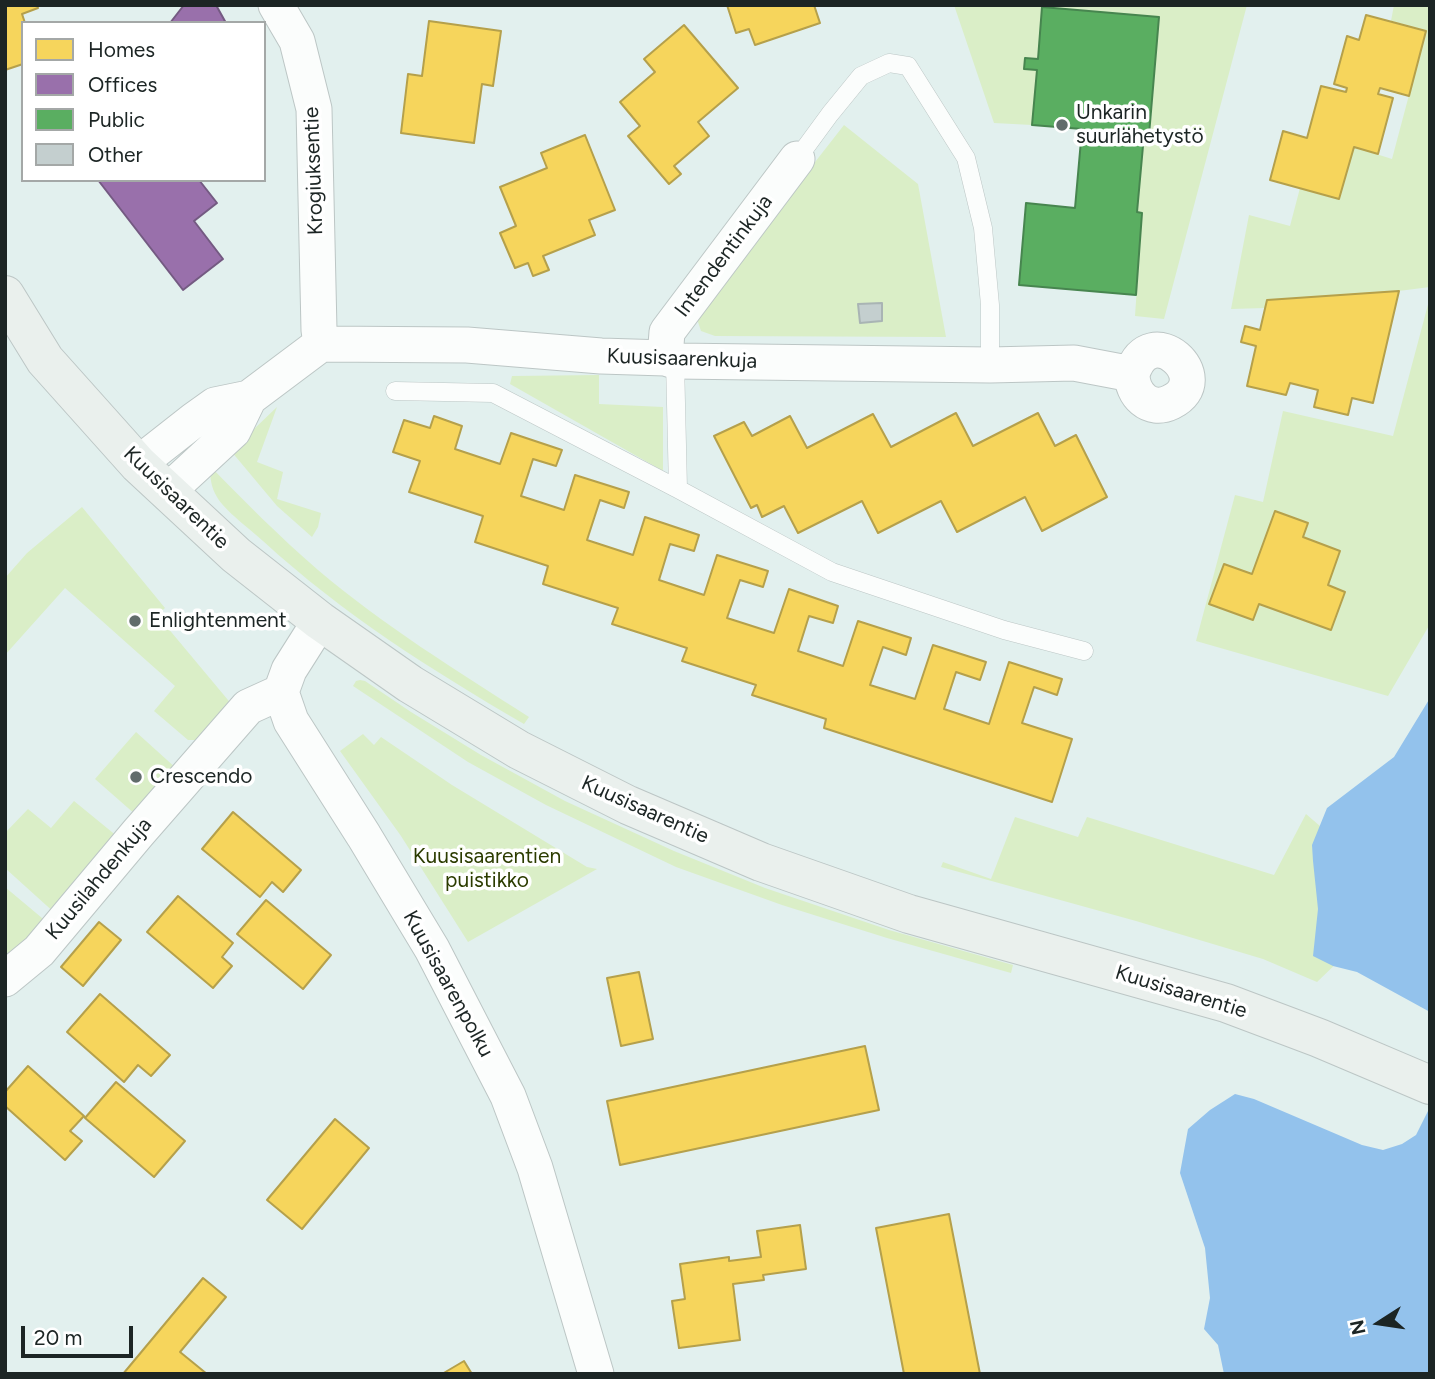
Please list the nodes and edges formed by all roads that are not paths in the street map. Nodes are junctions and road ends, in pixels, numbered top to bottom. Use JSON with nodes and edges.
{"nodes":[{"id":1,"x":276,"y":5,"type":"edge"},
{"id":2,"x":797,"y":159,"type":"joint"},
{"id":3,"x":5,"y":295,"type":"edge"},
{"id":4,"x":321,"y":344,"type":"junction"},
{"id":5,"x":670,"y":360,"type":"junction"},
{"id":6,"x":990,"y":365,"type":"junction"},
{"id":7,"x":1132,"y":373,"type":"dead end"},
{"id":8,"x":395,"y":391,"type":"dead end"},
{"id":9,"x":249,"y":398,"type":"junction"},
{"id":10,"x":138,"y":464,"type":"junction"},
{"id":11,"x":678,"y":489,"type":"junction"},
{"id":12,"x":167,"y":492,"type":"junction"},
{"id":13,"x":320,"y":621,"type":"junction"},
{"id":14,"x":1084,"y":651,"type":"dead end"},
{"id":15,"x":281,"y":692,"type":"junction"},
{"id":16,"x":5,"y":979,"type":"edge"},
{"id":17,"x":1424,"y":1082,"type":"edge"},
{"id":18,"x":596,"y":1374,"type":"edge"}],
"edges":[{"from":1,"to":4,"type":"street","name":"Krogiuksentie"},
{"from":2,"to":5,"type":"street","name":"Intendentinkuja"},
{"from":2,"to":6,"type":"lane"},
{"from":3,"to":10,"type":"main road","name":"Kuusisaarentie"},
{"from":4,"to":5,"type":"street","name":"Kuusisaarenkuja"},
{"from":4,"to":9,"type":"street"},
{"from":5,"to":6,"type":"street","name":"Kuusisaarenkuja"},
{"from":5,"to":11,"type":"lane"},
{"from":6,"to":7,"type":"street","name":"Kuusisaarenkuja"},
{"from":8,"to":11,"type":"lane"},
{"from":9,"to":10,"type":"street"},
{"from":9,"to":12,"type":"street"},
{"from":10,"to":12,"type":"main road","name":"Kuusisaarentie"},
{"from":11,"to":14,"type":"lane"},
{"from":12,"to":13,"type":"main road","name":"Kuusisaarentie"},
{"from":13,"to":15,"type":"street"},
{"from":13,"to":17,"type":"main road","name":"Kuusisaarentie"},
{"from":15,"to":16,"type":"street","name":"Kuusilahdenkuja"},
{"from":15,"to":18,"type":"street","name":"Kuusisaarenpolku"}]}
